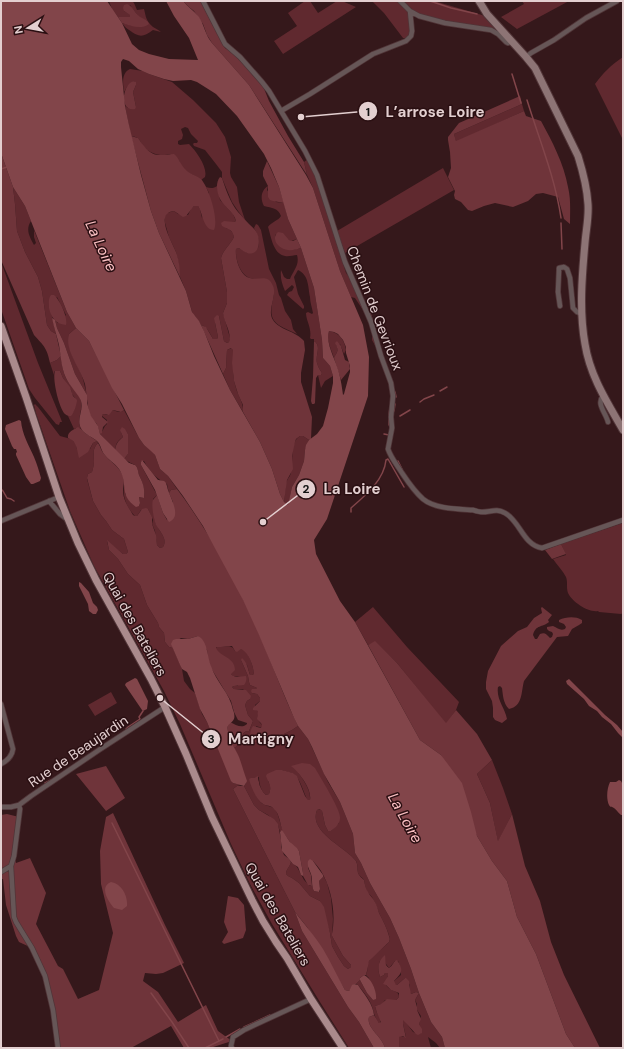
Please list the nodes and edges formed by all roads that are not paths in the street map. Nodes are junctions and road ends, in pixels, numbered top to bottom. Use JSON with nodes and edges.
{"nodes":[{"id":1,"x":203,"y":1,"type":"edge"},
{"id":2,"x":400,"y":1,"type":"edge"},
{"id":3,"x":479,"y":1,"type":"edge"},
{"id":4,"x":617,"y":1,"type":"edge"},
{"id":5,"x":410,"y":11,"type":"junction"},
{"id":6,"x":512,"y":41,"type":"junction"},
{"id":7,"x":526,"y":57,"type":"junction"},
{"id":8,"x":281,"y":110,"type":"junction"},
{"id":9,"x":560,"y":306,"type":"dead end"},
{"id":10,"x":582,"y":314,"type":"junction"},
{"id":11,"x":1,"y":326,"type":"edge"},
{"id":12,"x":604,"y":396,"type":"junction"},
{"id":13,"x":608,"y":422,"type":"dead end"},
{"id":14,"x":623,"y":430,"type":"edge"},
{"id":15,"x":59,"y":497,"type":"junction"},
{"id":16,"x":49,"y":501,"type":"junction"},
{"id":17,"x":68,"y":520,"type":"junction"},
{"id":18,"x":623,"y":520,"type":"edge"},
{"id":19,"x":1,"y":521,"type":"edge"},
{"id":20,"x":1,"y":704,"type":"edge"},
{"id":21,"x":165,"y":708,"type":"junction"},
{"id":22,"x":1,"y":764,"type":"edge"},
{"id":23,"x":19,"y":805,"type":"junction"},
{"id":24,"x":1,"y":807,"type":"edge"},
{"id":25,"x":11,"y":866,"type":"junction"},
{"id":26,"x":1,"y":872,"type":"edge"},
{"id":27,"x":311,"y":999,"type":"junction"},
{"id":28,"x":58,"y":1048,"type":"edge"},
{"id":29,"x":232,"y":1048,"type":"edge"},
{"id":30,"x":343,"y":1048,"type":"edge"}],
"edges":[{"from":1,"to":8,"type":"street","name":"Chemin de Gevrioux"},
{"from":2,"to":5,"type":"street"},
{"from":3,"to":6,"type":"street"},
{"from":4,"to":7,"type":"street"},
{"from":5,"to":6,"type":"street"},
{"from":5,"to":8,"type":"street"},
{"from":6,"to":7,"type":"street"},
{"from":7,"to":10,"type":"street"},
{"from":8,"to":18,"type":"street","name":"Chemin de Gevrioux"},
{"from":9,"to":10,"type":"street"},
{"from":10,"to":12,"type":"street"},
{"from":11,"to":15,"type":"main road","name":"Quai des Bateliers"},
{"from":12,"to":13,"type":"street"},
{"from":12,"to":14,"type":"street"},
{"from":15,"to":16,"type":"street"},
{"from":15,"to":17,"type":"main road","name":"Quai des Bateliers"},
{"from":16,"to":17,"type":"street"},
{"from":16,"to":19,"type":"street"},
{"from":17,"to":21,"type":"main road","name":"Quai des Bateliers"},
{"from":20,"to":22,"type":"street"},
{"from":21,"to":23,"type":"street","name":"Rue de Beaujardin"},
{"from":21,"to":27,"type":"main road","name":"Quai des Bateliers"},
{"from":23,"to":24,"type":"street","name":"Rue de Beaujardin"},
{"from":23,"to":25,"type":"street"},
{"from":25,"to":26,"type":"street"},
{"from":25,"to":28,"type":"street"},
{"from":27,"to":29,"type":"street"},
{"from":27,"to":30,"type":"main road","name":"Quai des Bateliers"}]}
